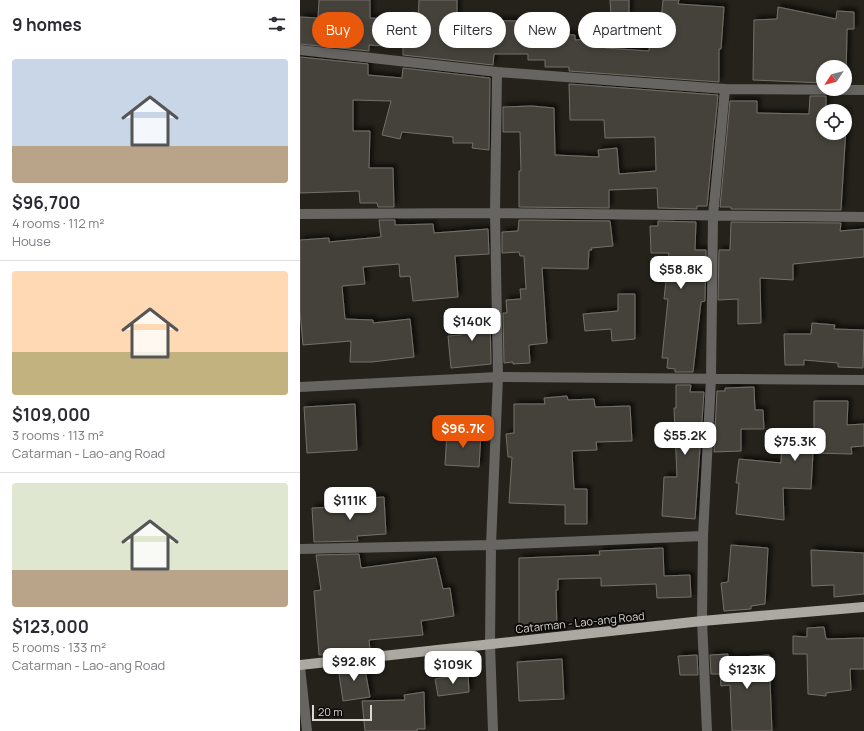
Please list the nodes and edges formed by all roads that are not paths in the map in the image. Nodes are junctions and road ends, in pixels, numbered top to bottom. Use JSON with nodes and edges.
{"nodes":[{"id":1,"x":300,"y":50,"type":"edge"},
{"id":2,"x":497,"y":72,"type":"junction"},
{"id":3,"x":725,"y":89,"type":"junction"},
{"id":4,"x":864,"y":90,"type":"edge"},
{"id":5,"x":494,"y":213,"type":"junction"},
{"id":6,"x":300,"y":214,"type":"edge"},
{"id":7,"x":713,"y":216,"type":"junction"},
{"id":8,"x":864,"y":217,"type":"edge"},
{"id":9,"x":498,"y":377,"type":"junction"},
{"id":10,"x":711,"y":378,"type":"junction"},
{"id":11,"x":864,"y":380,"type":"edge"},
{"id":12,"x":300,"y":387,"type":"edge"},
{"id":13,"x":703,"y":536,"type":"junction"},
{"id":14,"x":491,"y":545,"type":"junction"},
{"id":15,"x":300,"y":549,"type":"edge"},
{"id":16,"x":864,"y":607,"type":"edge"},
{"id":17,"x":702,"y":621,"type":"junction"},
{"id":18,"x":490,"y":644,"type":"junction"},
{"id":19,"x":300,"y":666,"type":"edge"},
{"id":20,"x":307,"y":731,"type":"edge"},
{"id":21,"x":492,"y":731,"type":"edge"},
{"id":22,"x":706,"y":731,"type":"edge"}],
"edges":[{"from":1,"to":2,"type":"street"},
{"from":2,"to":3,"type":"street"},
{"from":2,"to":5,"type":"street"},
{"from":3,"to":4,"type":"street"},
{"from":3,"to":7,"type":"street"},
{"from":5,"to":6,"type":"street"},
{"from":5,"to":7,"type":"street"},
{"from":5,"to":9,"type":"street"},
{"from":7,"to":8,"type":"street"},
{"from":7,"to":10,"type":"street"},
{"from":9,"to":10,"type":"street"},
{"from":9,"to":12,"type":"street"},
{"from":9,"to":14,"type":"street"},
{"from":10,"to":11,"type":"street"},
{"from":10,"to":13,"type":"street"},
{"from":13,"to":14,"type":"street"},
{"from":13,"to":17,"type":"street"},
{"from":14,"to":15,"type":"street"},
{"from":14,"to":18,"type":"street"},
{"from":16,"to":17,"type":"main road","name":"Catarman - Lao-ang Road"},
{"from":17,"to":18,"type":"main road","name":"Catarman - Lao-ang Road"},
{"from":17,"to":22,"type":"street"},
{"from":18,"to":19,"type":"main road","name":"Catarman - Lao-ang Road"},
{"from":18,"to":21,"type":"street"},
{"from":19,"to":20,"type":"street"}]}
